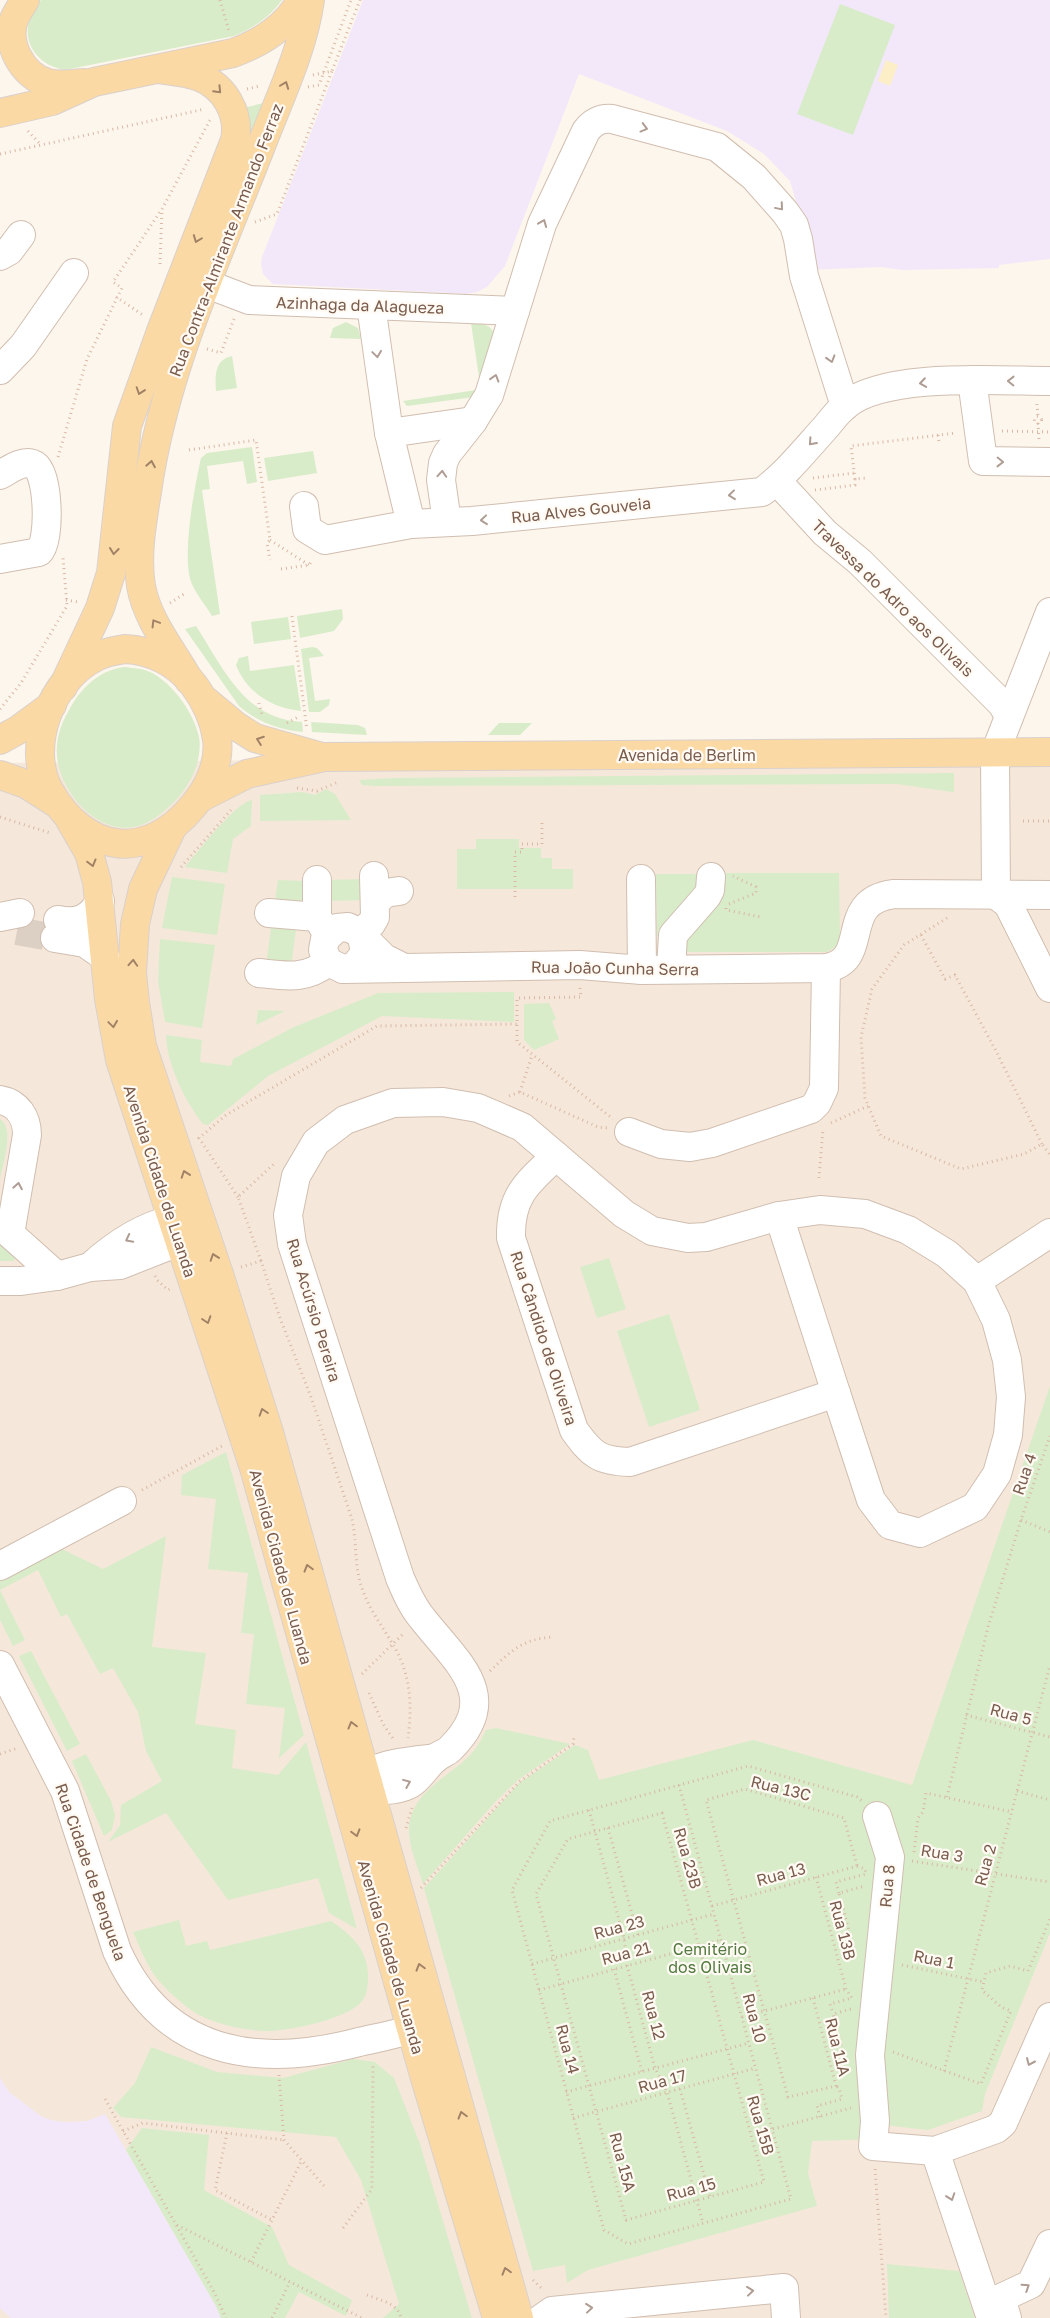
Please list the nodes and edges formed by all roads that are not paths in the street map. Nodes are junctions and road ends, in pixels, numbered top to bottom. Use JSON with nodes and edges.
{"nodes":[{"id":1,"x":18,"y":0,"type":"edge"},
{"id":2,"x":25,"y":0,"type":"edge"},
{"id":3,"x":301,"y":0,"type":"edge"},
{"id":4,"x":310,"y":0,"type":"edge"},
{"id":5,"x":0,"y":16,"type":"edge"},
{"id":6,"x":157,"y":69,"type":"junction"},
{"id":7,"x":94,"y":82,"type":"junction"},
{"id":8,"x":0,"y":113,"type":"edge"},
{"id":9,"x":20,"y":235,"type":"dead end"},
{"id":10,"x":0,"y":256,"type":"edge"},
{"id":11,"x":74,"y":273,"type":"dead end"},
{"id":12,"x":207,"y":284,"type":"junction"},
{"id":13,"x":370,"y":305,"type":"junction"},
{"id":14,"x":515,"y":311,"type":"junction"},
{"id":15,"x":0,"y":370,"type":"edge"},
{"id":16,"x":972,"y":380,"type":"junction"},
{"id":17,"x":1050,"y":381,"type":"edge"},
{"id":18,"x":845,"y":406,"type":"junction"},
{"id":19,"x":473,"y":421,"type":"junction"},
{"id":20,"x":389,"y":433,"type":"junction"},
{"id":21,"x":1048,"y":469,"type":"edge"},
{"id":22,"x":0,"y":475,"type":"edge"},
{"id":23,"x":788,"y":485,"type":"junction"},
{"id":24,"x":304,"y":506,"type":"dead end"},
{"id":25,"x":447,"y":522,"type":"junction"},
{"id":26,"x":411,"y":524,"type":"junction"},
{"id":27,"x":0,"y":559,"type":"edge"},
{"id":28,"x":1050,"y":612,"type":"edge"},
{"id":29,"x":196,"y":688,"type":"junction"},
{"id":30,"x":57,"y":696,"type":"junction"},
{"id":31,"x":1009,"y":716,"type":"junction"},
{"id":32,"x":0,"y":740,"type":"edge"},
{"id":33,"x":1050,"y":752,"type":"edge"},
{"id":34,"x":995,"y":753,"type":"junction"},
{"id":35,"x":324,"y":757,"type":"junction"},
{"id":36,"x":0,"y":775,"type":"edge"},
{"id":37,"x":200,"y":798,"type":"junction"},
{"id":38,"x":59,"y":819,"type":"junction"},
{"id":39,"x":172,"y":828,"type":"junction"},
{"id":40,"x":720,"y":875,"type":"road end"},
{"id":41,"x":641,"y":879,"type":"dead end"},
{"id":42,"x":317,"y":880,"type":"dead end"},
{"id":43,"x":382,"y":890,"type":"dead end"},
{"id":44,"x":996,"y":895,"type":"junction"},
{"id":45,"x":1050,"y":895,"type":"edge"},
{"id":46,"x":100,"y":901,"type":"junction"},
{"id":47,"x":269,"y":913,"type":"dead end"},
{"id":48,"x":361,"y":935,"type":"junction"},
{"id":49,"x":329,"y":946,"type":"junction"},
{"id":50,"x":105,"y":957,"type":"junction"},
{"id":51,"x":404,"y":968,"type":"junction"},
{"id":52,"x":826,"y":968,"type":"junction"},
{"id":53,"x":642,"y":970,"type":"junction"},
{"id":54,"x":671,"y":970,"type":"junction"},
{"id":55,"x":259,"y":973,"type":"dead end"},
{"id":56,"x":1050,"y":988,"type":"edge"},
{"id":57,"x":0,"y":1100,"type":"edge"},
{"id":58,"x":629,"y":1132,"type":"road end"},
{"id":59,"x":556,"y":1156,"type":"junction"},
{"id":60,"x":779,"y":1216,"type":"junction"},
{"id":61,"x":201,"y":1220,"type":"junction"},
{"id":62,"x":5,"y":1229,"type":"edge"},
{"id":63,"x":177,"y":1230,"type":"junction"},
{"id":64,"x":1050,"y":1233,"type":"edge"},
{"id":65,"x":90,"y":1267,"type":"junction"},
{"id":66,"x":57,"y":1276,"type":"junction"},
{"id":67,"x":207,"y":1278,"type":"junction"},
{"id":68,"x":0,"y":1281,"type":"edge"},
{"id":69,"x":977,"y":1281,"type":"junction"},
{"id":70,"x":836,"y":1393,"type":"junction"},
{"id":71,"x":122,"y":1501,"type":"road end"},
{"id":72,"x":0,"y":1566,"type":"edge"},
{"id":73,"x":0,"y":1665,"type":"edge"},
{"id":74,"x":368,"y":1781,"type":"junction"},
{"id":75,"x":342,"y":1787,"type":"junction"},
{"id":76,"x":878,"y":1816,"type":"road end"},
{"id":77,"x":433,"y":2014,"type":"junction"},
{"id":78,"x":1050,"y":2017,"type":"edge"},
{"id":79,"x":409,"y":2021,"type":"junction"},
{"id":80,"x":935,"y":2151,"type":"junction"},
{"id":81,"x":1050,"y":2244,"type":"edge"},
{"id":82,"x":996,"y":2309,"type":"edge"},
{"id":83,"x":497,"y":2318,"type":"edge"},
{"id":84,"x":519,"y":2318,"type":"edge"},
{"id":85,"x":542,"y":2318,"type":"edge"},
{"id":86,"x":786,"y":2318,"type":"edge"}],
"edges":[{"from":1,"to":5,"type":"main road"},
{"from":2,"to":7,"type":"main road"},
{"from":3,"to":6,"type":"main road"},
{"from":12,"to":4,"type":"main road","name":"Rua Contra-Almirante Armando Ferraz","one_way":true},
{"from":6,"to":7,"type":"main road"},
{"from":6,"to":30,"type":"main road","name":"Rua Contra-Almirante Armando Ferraz","one_way":true},
{"from":7,"to":8,"type":"main road"},
{"from":9,"to":10,"type":"street"},
{"from":11,"to":15,"type":"street"},
{"from":12,"to":13,"type":"street","name":"Azinhaga da Alagueza"},
{"from":29,"to":12,"type":"main road","name":"Rua Contra-Almirante Armando Ferraz","one_way":true},
{"from":13,"to":14,"type":"street","name":"Azinhaga da Alagueza"},
{"from":13,"to":20,"type":"street","one_way":true},
{"from":14,"to":18,"type":"street","one_way":true},
{"from":19,"to":14,"type":"street","one_way":true},
{"from":17,"to":16,"type":"street","name":"Rua Alves Gouveia","one_way":true},
{"from":16,"to":18,"type":"street","name":"Rua Alves Gouveia","one_way":true},
{"from":16,"to":21,"type":"street","one_way":true},
{"from":18,"to":23,"type":"street","name":"Rua Alves Gouveia","one_way":true},
{"from":19,"to":20,"type":"street"},
{"from":25,"to":19,"type":"street","one_way":true},
{"from":20,"to":26,"type":"street"},
{"from":22,"to":27,"type":"street"},
{"from":23,"to":25,"type":"street","name":"Rua Alves Gouveia","one_way":true},
{"from":23,"to":31,"type":"street","name":"Travessa do Adro aos Olivais"},
{"from":24,"to":26,"type":"street","name":"Rua Alves Gouveia"},
{"from":25,"to":26,"type":"street","name":"Rua Alves Gouveia"},
{"from":28,"to":31,"type":"street"},
{"from":29,"to":30,"type":"main road","name":"Avenida de Berlim"},
{"from":35,"to":29,"type":"main road","name":"Avenida de Berlim","one_way":true},
{"from":29,"to":37,"type":"main road"},
{"from":30,"to":32,"type":"main road"},
{"from":30,"to":38,"type":"main road","name":"Rua Contra-Almirante Armando Ferraz"},
{"from":31,"to":34,"type":"street"},
{"from":33,"to":34,"type":"main road","name":"Avenida de Berlim"},
{"from":34,"to":35,"type":"main road","name":"Avenida de Berlim"},
{"from":34,"to":44,"type":"street"},
{"from":35,"to":37,"type":"main road","name":"Avenida de Berlim"},
{"from":36,"to":38,"type":"main road"},
{"from":37,"to":39,"type":"main road"},
{"from":38,"to":39,"type":"main road"},
{"from":38,"to":46,"type":"main road","name":"Avenida Cidade de Luanda","one_way":true},
{"from":61,"to":39,"type":"main road","name":"Avenida Cidade de Luanda","one_way":true},
{"from":40,"to":54,"type":"street"},
{"from":41,"to":53,"type":"street"},
{"from":42,"to":49,"type":"street"},
{"from":43,"to":48,"type":"street"},
{"from":44,"to":45,"type":"street"},
{"from":44,"to":52,"type":"street"},
{"from":44,"to":56,"type":"street"},
{"from":46,"to":50,"type":"main road","name":"Avenida Cidade de Luanda"},
{"from":46,"to":50,"type":"street"},
{"from":47,"to":49,"type":"street","name":"Rua João Cunha Serra"},
{"from":48,"to":49,"type":"street"},
{"from":48,"to":49,"type":"street"},
{"from":48,"to":51,"type":"street","name":"Rua João Cunha Serra"},
{"from":49,"to":51,"type":"street","name":"Rua João Cunha Serra"},
{"from":49,"to":55,"type":"street"},
{"from":50,"to":63,"type":"main road","name":"Avenida Cidade de Luanda","one_way":true},
{"from":51,"to":53,"type":"street","name":"Rua João Cunha Serra"},
{"from":52,"to":54,"type":"street","name":"Rua João Cunha Serra"},
{"from":52,"to":58,"type":"street"},
{"from":53,"to":54,"type":"street","name":"Rua João Cunha Serra"},
{"from":62,"to":57,"type":"street","one_way":true},
{"from":59,"to":60,"type":"street","name":"Rua Acúrsio Pereira"},
{"from":59,"to":70,"type":"street","name":"Rua Cândido de Oliveira"},
{"from":59,"to":74,"type":"street","name":"Rua Acúrsio Pereira"},
{"from":60,"to":69,"type":"street","name":"Rua Acúrsio Pereira"},
{"from":60,"to":70,"type":"street"},
{"from":61,"to":63,"type":"street"},
{"from":67,"to":61,"type":"main road","name":"Avenida Cidade de Luanda","one_way":true},
{"from":62,"to":66,"type":"street"},
{"from":63,"to":65,"type":"street","one_way":true},
{"from":63,"to":65,"type":"street"},
{"from":63,"to":67,"type":"main road","name":"Avenida Cidade de Luanda"},
{"from":64,"to":69,"type":"street"},
{"from":65,"to":66,"type":"street"},
{"from":66,"to":68,"type":"street"},
{"from":74,"to":67,"type":"main road","name":"Avenida Cidade de Luanda","one_way":true},
{"from":67,"to":75,"type":"main road","name":"Avenida Cidade de Luanda","one_way":true},
{"from":69,"to":70,"type":"street","name":"Rua Acúrsio Pereira"},
{"from":71,"to":72,"type":"street"},
{"from":73,"to":79,"type":"street","name":"Rua Cidade de Benguela"},
{"from":74,"to":75,"type":"street"},
{"from":77,"to":74,"type":"main road","name":"Avenida Cidade de Luanda","one_way":true},
{"from":75,"to":79,"type":"main road","name":"Avenida Cidade de Luanda","one_way":true},
{"from":76,"to":80,"type":"street","name":"Rua 8"},
{"from":77,"to":79,"type":"street","name":"Rua Cidade de Benguela"},
{"from":84,"to":77,"type":"main road","name":"Avenida Cidade de Luanda","one_way":true},
{"from":78,"to":80,"type":"street","one_way":true},
{"from":79,"to":83,"type":"main road","name":"Avenida Cidade de Luanda"},
{"from":80,"to":82,"type":"street","one_way":true},
{"from":82,"to":81,"type":"street","one_way":true},
{"from":85,"to":86,"type":"street","one_way":true}]}
